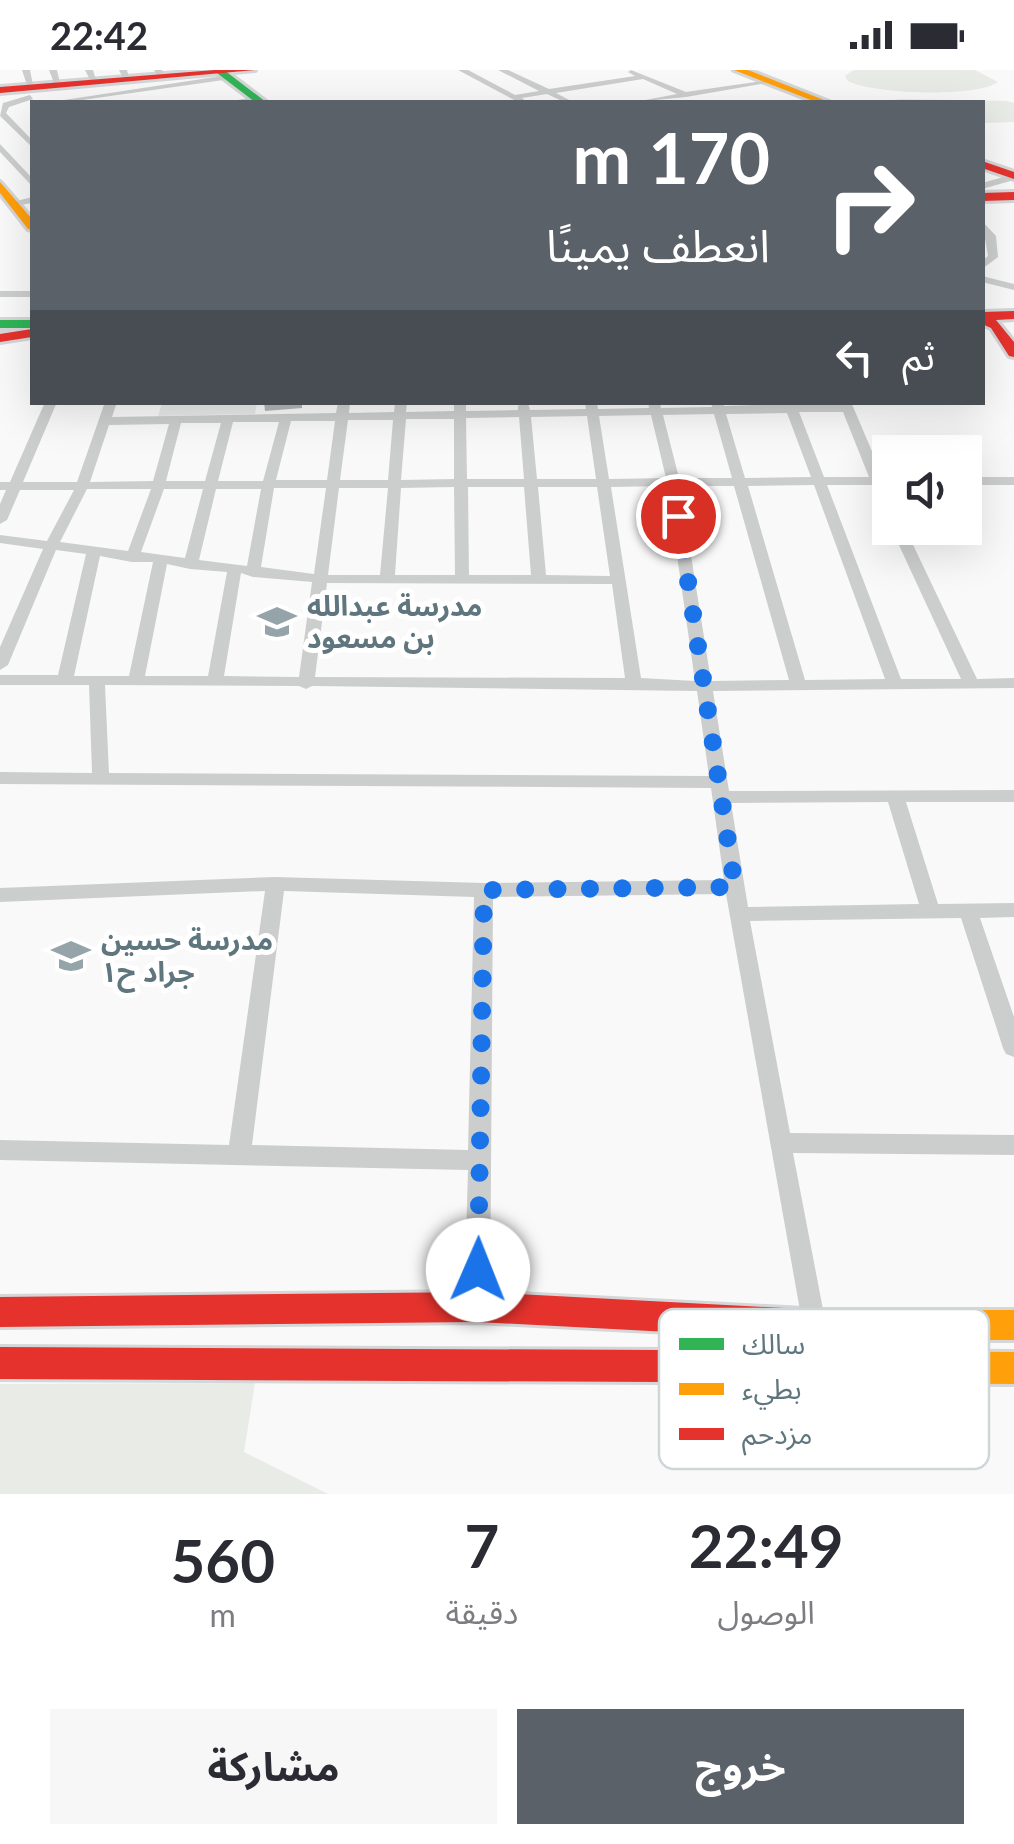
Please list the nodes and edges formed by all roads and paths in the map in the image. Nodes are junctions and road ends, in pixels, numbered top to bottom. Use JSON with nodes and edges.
{"nodes":[{"id":1,"x":462,"y":70,"type":"edge"},
{"id":2,"x":529,"y":70,"type":"edge"},
{"id":3,"x":590,"y":70,"type":"edge"},
{"id":4,"x":627,"y":70,"type":"edge"},
{"id":5,"x":739,"y":70,"type":"edge"},
{"id":6,"x":219,"y":72,"type":"edge"},
{"id":7,"x":505,"y":72,"type":"edge"},
{"id":8,"x":125,"y":73,"type":"edge"},
{"id":9,"x":643,"y":77,"type":"junction"},
{"id":10,"x":478,"y":78,"type":"junction"},
{"id":11,"x":614,"y":81,"type":"junction"},
{"id":12,"x":159,"y":82,"type":"edge"},
{"id":13,"x":769,"y":82,"type":"junction"},
{"id":14,"x":55,"y":84,"type":"edge"},
{"id":15,"x":96,"y":87,"type":"edge"},
{"id":16,"x":627,"y":88,"type":"dead end"},
{"id":17,"x":19,"y":89,"type":"edge"},
{"id":18,"x":547,"y":92,"type":"junction"},
{"id":19,"x":687,"y":96,"type":"junction"},
{"id":20,"x":261,"y":100,"type":"edge"},
{"id":21,"x":518,"y":100,"type":"edge"},
{"id":22,"x":565,"y":100,"type":"edge"},
{"id":23,"x":663,"y":100,"type":"edge"},
{"id":24,"x":698,"y":100,"type":"edge"},
{"id":25,"x":818,"y":100,"type":"edge"},
{"id":26,"x":28,"y":134,"type":"edge"},
{"id":27,"x":0,"y":147,"type":"edge"},
{"id":28,"x":985,"y":165,"type":"edge"},
{"id":29,"x":1014,"y":176,"type":"edge"},
{"id":30,"x":30,"y":181,"type":"edge"},
{"id":31,"x":985,"y":185,"type":"edge"},
{"id":32,"x":1014,"y":195,"type":"edge"},
{"id":33,"x":985,"y":196,"type":"edge"},
{"id":34,"x":16,"y":200,"type":"edge"},
{"id":35,"x":30,"y":223,"type":"edge"},
{"id":36,"x":985,"y":228,"type":"edge"},
{"id":37,"x":30,"y":235,"type":"edge"},
{"id":38,"x":985,"y":264,"type":"edge"},
{"id":39,"x":985,"y":280,"type":"edge"},
{"id":40,"x":1014,"y":287,"type":"edge"},
{"id":41,"x":0,"y":294,"type":"edge"},
{"id":42,"x":30,"y":294,"type":"edge"},
{"id":43,"x":985,"y":308,"type":"edge"},
{"id":44,"x":1014,"y":312,"type":"edge"},
{"id":45,"x":30,"y":314,"type":"edge"},
{"id":46,"x":0,"y":315,"type":"edge"},
{"id":47,"x":985,"y":317,"type":"edge"},
{"id":48,"x":985,"y":319,"type":"edge"},
{"id":49,"x":0,"y":324,"type":"edge"},
{"id":50,"x":30,"y":324,"type":"edge"},
{"id":51,"x":30,"y":333,"type":"edge"},
{"id":52,"x":0,"y":338,"type":"edge"},
{"id":53,"x":1014,"y":354,"type":"edge"},
{"id":54,"x":48,"y":405,"type":"edge"},
{"id":55,"x":110,"y":405,"type":"edge"},
{"id":56,"x":790,"y":405,"type":"edge"},
{"id":57,"x":846,"y":405,"type":"edge"},
{"id":58,"x":718,"y":406,"type":"edge"},
{"id":59,"x":655,"y":407,"type":"edge"},
{"id":60,"x":524,"y":408,"type":"edge"},
{"id":61,"x":592,"y":408,"type":"edge"},
{"id":62,"x":401,"y":409,"type":"edge"},
{"id":63,"x":343,"y":410,"type":"edge"},
{"id":64,"x":460,"y":410,"type":"edge"},
{"id":65,"x":286,"y":417,"type":"junction"},
{"id":66,"x":228,"y":418,"type":"junction"},
{"id":67,"x":176,"y":419,"type":"junction"},
{"id":68,"x":104,"y":421,"type":"junction"},
{"id":69,"x":872,"y":458,"type":"edge"},
{"id":70,"x":604,"y":480,"type":"junction"},
{"id":71,"x":740,"y":480,"type":"junction"},
{"id":72,"x":818,"y":480,"type":"junction"},
{"id":73,"x":530,"y":481,"type":"junction"},
{"id":74,"x":872,"y":481,"type":"edge"},
{"id":75,"x":982,"y":481,"type":"edge"},
{"id":76,"x":461,"y":482,"type":"junction"},
{"id":77,"x":673,"y":482,"type":"junction"},
{"id":78,"x":1014,"y":482,"type":"edge"},
{"id":79,"x":394,"y":483,"type":"junction"},
{"id":80,"x":332,"y":484,"type":"junction"},
{"id":81,"x":268,"y":485,"type":"junction"},
{"id":82,"x":7,"y":486,"type":"edge"},
{"id":83,"x":82,"y":486,"type":"junction"},
{"id":84,"x":158,"y":486,"type":"junction"},
{"id":85,"x":212,"y":486,"type":"junction"},
{"id":86,"x":0,"y":520,"type":"edge"},
{"id":87,"x":0,"y":540,"type":"edge"},
{"id":88,"x":906,"y":545,"type":"edge"},
{"id":89,"x":50,"y":548,"type":"junction"},
{"id":90,"x":93,"y":553,"type":"junction"},
{"id":91,"x":132,"y":558,"type":"junction"},
{"id":92,"x":160,"y":562,"type":"junction"},
{"id":93,"x":190,"y":565,"type":"junction"},
{"id":94,"x":234,"y":570,"type":"junction"},
{"id":95,"x":253,"y":573,"type":"junction"},
{"id":96,"x":387,"y":578,"type":"junction"},
{"id":97,"x":320,"y":579,"type":"junction"},
{"id":98,"x":462,"y":580,"type":"junction"},
{"id":99,"x":539,"y":580,"type":"junction"},
{"id":100,"x":619,"y":580,"type":"junction"},
{"id":101,"x":0,"y":665,"type":"edge"},
{"id":102,"x":0,"y":680,"type":"edge"},
{"id":103,"x":65,"y":680,"type":"junction"},
{"id":104,"x":136,"y":681,"type":"junction"},
{"id":105,"x":97,"y":682,"type":"junction"},
{"id":106,"x":214,"y":682,"type":"junction"},
{"id":107,"x":634,"y":682,"type":"junction"},
{"id":108,"x":306,"y":684,"type":"junction"},
{"id":109,"x":972,"y":684,"type":"junction"},
{"id":110,"x":1014,"y":684,"type":"edge"},
{"id":111,"x":703,"y":686,"type":"junction"},
{"id":112,"x":799,"y":686,"type":"junction"},
{"id":113,"x":896,"y":686,"type":"junction"},
{"id":114,"x":0,"y":778,"type":"edge"},
{"id":115,"x":101,"y":778,"type":"junction"},
{"id":116,"x":721,"y":789,"type":"junction"},
{"id":117,"x":1014,"y":796,"type":"edge"},
{"id":118,"x":895,"y":797,"type":"junction"},
{"id":119,"x":275,"y":884,"type":"junction"},
{"id":120,"x":735,"y":887,"type":"junction"},
{"id":121,"x":484,"y":890,"type":"junction"},
{"id":122,"x":0,"y":895,"type":"edge"},
{"id":123,"x":968,"y":910,"type":"junction"},
{"id":124,"x":1014,"y":910,"type":"edge"},
{"id":125,"x":931,"y":911,"type":"junction"},
{"id":126,"x":739,"y":914,"type":"junction"},
{"id":127,"x":1014,"y":1048,"type":"edge"},
{"id":128,"x":780,"y":1144,"type":"junction"},
{"id":129,"x":1014,"y":1145,"type":"edge"},
{"id":130,"x":0,"y":1150,"type":"edge"},
{"id":131,"x":239,"y":1155,"type":"junction"},
{"id":132,"x":480,"y":1160,"type":"junction"},
{"id":133,"x":477,"y":1307,"type":"junction"},
{"id":134,"x":810,"y":1309,"type":"edge"},
{"id":135,"x":0,"y":1312,"type":"edge"},
{"id":136,"x":659,"y":1316,"type":"edge"},
{"id":137,"x":989,"y":1326,"type":"edge"},
{"id":138,"x":1014,"y":1326,"type":"edge"},
{"id":139,"x":0,"y":1363,"type":"edge"},
{"id":140,"x":659,"y":1366,"type":"edge"},
{"id":141,"x":989,"y":1368,"type":"edge"},
{"id":142,"x":1014,"y":1368,"type":"edge"}],
"edges":[{"from":1,"to":10,"type":"street"},
{"from":2,"to":7,"type":"street"},
{"from":3,"to":11,"type":"street"},
{"from":4,"to":9,"type":"street"},
{"from":5,"to":13,"type":"main road"},
{"from":6,"to":12,"type":"main road"},
{"from":6,"to":17,"type":"main road"},
{"from":6,"to":20,"type":"main road"},
{"from":7,"to":10,"type":"street"},
{"from":7,"to":18,"type":"street"},
{"from":8,"to":12,"type":"main road"},
{"from":8,"to":15,"type":"main road"},
{"from":9,"to":11,"type":"street"},
{"from":9,"to":19,"type":"street"},
{"from":10,"to":21,"type":"street"},
{"from":11,"to":16,"type":"street"},
{"from":11,"to":18,"type":"street"},
{"from":12,"to":15,"type":"street"},
{"from":13,"to":19,"type":"street"},
{"from":13,"to":25,"type":"main road"},
{"from":14,"to":15,"type":"main road"},
{"from":14,"to":17,"type":"main road"},
{"from":17,"to":26,"type":"street"},
{"from":18,"to":21,"type":"street"},
{"from":18,"to":22,"type":"street"},
{"from":19,"to":23,"type":"street"},
{"from":19,"to":24,"type":"street"},
{"from":27,"to":30,"type":"street"},
{"from":28,"to":29,"type":"main road"},
{"from":29,"to":31,"type":"street"},
{"from":32,"to":33,"type":"main road"},
{"from":34,"to":35,"type":"main road"},
{"from":34,"to":37,"type":"main road"},
{"from":36,"to":38,"type":"street"},
{"from":39,"to":40,"type":"street"},
{"from":41,"to":42,"type":"street"},
{"from":43,"to":44,"type":"main road"},
{"from":44,"to":47,"type":"main road"},
{"from":45,"to":46,"type":"main road"},
{"from":48,"to":53,"type":"main road"},
{"from":49,"to":50,"type":"main road"},
{"from":51,"to":52,"type":"main road"},
{"from":54,"to":82,"type":"street"},
{"from":55,"to":68,"type":"street"},
{"from":56,"to":57,"type":"street"},
{"from":56,"to":58,"type":"street"},
{"from":56,"to":72,"type":"street"},
{"from":57,"to":69,"type":"street"},
{"from":58,"to":59,"type":"street"},
{"from":58,"to":71,"type":"street"},
{"from":59,"to":61,"type":"street"},
{"from":59,"to":77,"type":"street"},
{"from":60,"to":61,"type":"street"},
{"from":60,"to":64,"type":"street"},
{"from":60,"to":73,"type":"street"},
{"from":61,"to":70,"type":"street"},
{"from":62,"to":63,"type":"street"},
{"from":62,"to":64,"type":"street"},
{"from":62,"to":79,"type":"street"},
{"from":63,"to":65,"type":"street"},
{"from":63,"to":80,"type":"street"},
{"from":64,"to":76,"type":"street"},
{"from":65,"to":66,"type":"street"},
{"from":65,"to":81,"type":"street"},
{"from":66,"to":67,"type":"street"},
{"from":66,"to":85,"type":"street"},
{"from":67,"to":68,"type":"street"},
{"from":67,"to":84,"type":"street"},
{"from":68,"to":83,"type":"street"},
{"from":70,"to":73,"type":"street"},
{"from":70,"to":77,"type":"street"},
{"from":70,"to":100,"type":"street"},
{"from":71,"to":72,"type":"street"},
{"from":71,"to":77,"type":"street"},
{"from":71,"to":112,"type":"street"},
{"from":72,"to":74,"type":"street"},
{"from":72,"to":113,"type":"street"},
{"from":73,"to":76,"type":"street"},
{"from":73,"to":99,"type":"street"},
{"from":75,"to":78,"type":"street"},
{"from":76,"to":79,"type":"street"},
{"from":76,"to":98,"type":"street"},
{"from":77,"to":111,"type":"street"},
{"from":79,"to":80,"type":"street"},
{"from":79,"to":96,"type":"street"},
{"from":80,"to":81,"type":"street"},
{"from":80,"to":97,"type":"street"},
{"from":81,"to":85,"type":"street"},
{"from":81,"to":95,"type":"street"},
{"from":82,"to":83,"type":"street"},
{"from":82,"to":86,"type":"street"},
{"from":83,"to":84,"type":"street"},
{"from":83,"to":89,"type":"street"},
{"from":84,"to":85,"type":"street"},
{"from":84,"to":91,"type":"street"},
{"from":85,"to":93,"type":"street"},
{"from":87,"to":89,"type":"street"},
{"from":88,"to":109,"type":"street"},
{"from":89,"to":90,"type":"street"},
{"from":89,"to":101,"type":"street"},
{"from":90,"to":91,"type":"street"},
{"from":90,"to":103,"type":"street"},
{"from":91,"to":92,"type":"street"},
{"from":92,"to":93,"type":"street"},
{"from":92,"to":104,"type":"street"},
{"from":93,"to":94,"type":"street"},
{"from":94,"to":95,"type":"street"},
{"from":94,"to":106,"type":"street"},
{"from":95,"to":97,"type":"street"},
{"from":96,"to":97,"type":"street"},
{"from":96,"to":98,"type":"street"},
{"from":97,"to":108,"type":"street"},
{"from":98,"to":99,"type":"street"},
{"from":99,"to":100,"type":"street"},
{"from":100,"to":107,"type":"street"},
{"from":102,"to":103,"type":"street"},
{"from":103,"to":105,"type":"street"},
{"from":104,"to":105,"type":"street"},
{"from":104,"to":106,"type":"street"},
{"from":105,"to":115,"type":"street"},
{"from":106,"to":108,"type":"street"},
{"from":107,"to":108,"type":"street"},
{"from":107,"to":111,"type":"street"},
{"from":109,"to":110,"type":"street"},
{"from":109,"to":113,"type":"street"},
{"from":111,"to":112,"type":"street"},
{"from":111,"to":116,"type":"street"},
{"from":112,"to":113,"type":"street"},
{"from":114,"to":115,"type":"street"},
{"from":115,"to":116,"type":"street"},
{"from":116,"to":118,"type":"street"},
{"from":116,"to":120,"type":"street"},
{"from":117,"to":118,"type":"street"},
{"from":118,"to":125,"type":"street"},
{"from":119,"to":121,"type":"street"},
{"from":119,"to":122,"type":"street"},
{"from":119,"to":131,"type":"street"},
{"from":120,"to":121,"type":"street"},
{"from":120,"to":126,"type":"street"},
{"from":121,"to":132,"type":"street"},
{"from":123,"to":124,"type":"street"},
{"from":123,"to":125,"type":"street"},
{"from":123,"to":127,"type":"street"},
{"from":125,"to":126,"type":"street"},
{"from":126,"to":128,"type":"street"},
{"from":128,"to":129,"type":"street"},
{"from":128,"to":134,"type":"street"},
{"from":130,"to":131,"type":"street"},
{"from":131,"to":132,"type":"street"},
{"from":132,"to":133,"type":"street"},
{"from":133,"to":135,"type":"main road"},
{"from":133,"to":136,"type":"main road"},
{"from":137,"to":138,"type":"main road"},
{"from":139,"to":140,"type":"main road"},
{"from":141,"to":142,"type":"main road"}]}
